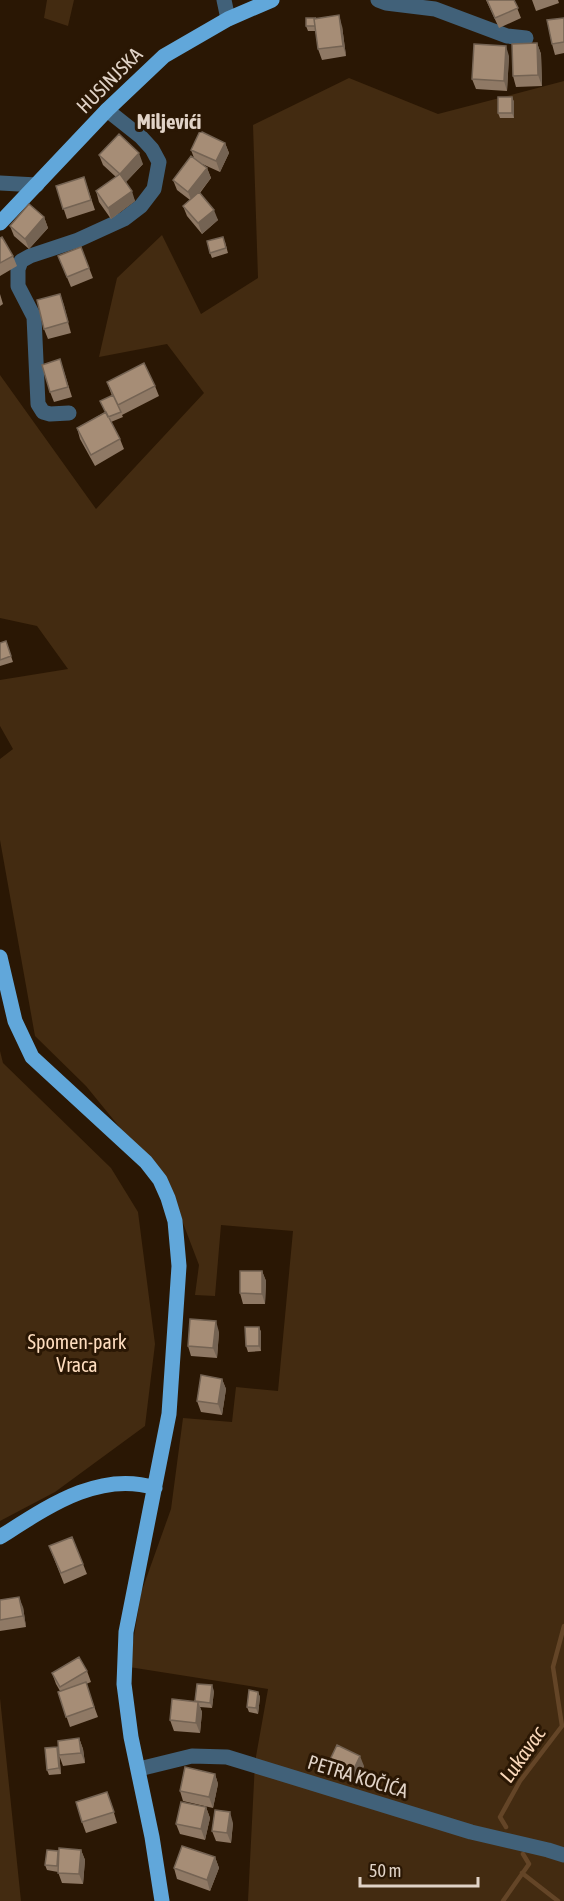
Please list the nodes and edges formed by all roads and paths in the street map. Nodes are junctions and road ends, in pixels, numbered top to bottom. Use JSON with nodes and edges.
{"nodes":[{"id":1,"x":224,"y":0,"type":"edge"},
{"id":2,"x":272,"y":0,"type":"edge"},
{"id":3,"x":378,"y":0,"type":"edge"},
{"id":4,"x":228,"y":19,"type":"junction"},
{"id":5,"x":526,"y":38,"type":"dead end"},
{"id":6,"x":107,"y":110,"type":"junction"},
{"id":7,"x":0,"y":183,"type":"edge"},
{"id":8,"x":37,"y":185,"type":"junction"},
{"id":9,"x":0,"y":223,"type":"edge"},
{"id":10,"x":69,"y":413,"type":"dead end"},
{"id":11,"x":0,"y":957,"type":"edge"},
{"id":12,"x":155,"y":1488,"type":"junction"},
{"id":13,"x":0,"y":1537,"type":"edge"},
{"id":14,"x":139,"y":1768,"type":"junction"},
{"id":15,"x":564,"y":1855,"type":"edge"},
{"id":16,"x":162,"y":1901,"type":"edge"}],
"edges":[{"from":1,"to":4,"type":"street"},
{"from":2,"to":4,"type":"main road","name":"HUSINJSKA"},
{"from":3,"to":5,"type":"street"},
{"from":4,"to":6,"type":"main road","name":"HUSINJSKA"},
{"from":6,"to":8,"type":"main road","name":"HUSINJSKA"},
{"from":6,"to":10,"type":"street"},
{"from":7,"to":8,"type":"street"},
{"from":8,"to":9,"type":"main road","name":"HUSINJSKA"},
{"from":11,"to":12,"type":"main road"},
{"from":12,"to":13,"type":"main road"},
{"from":12,"to":14,"type":"main road"},
{"from":14,"to":15,"type":"street","name":"PETRA KOČIĆA"},
{"from":14,"to":16,"type":"main road"}]}
